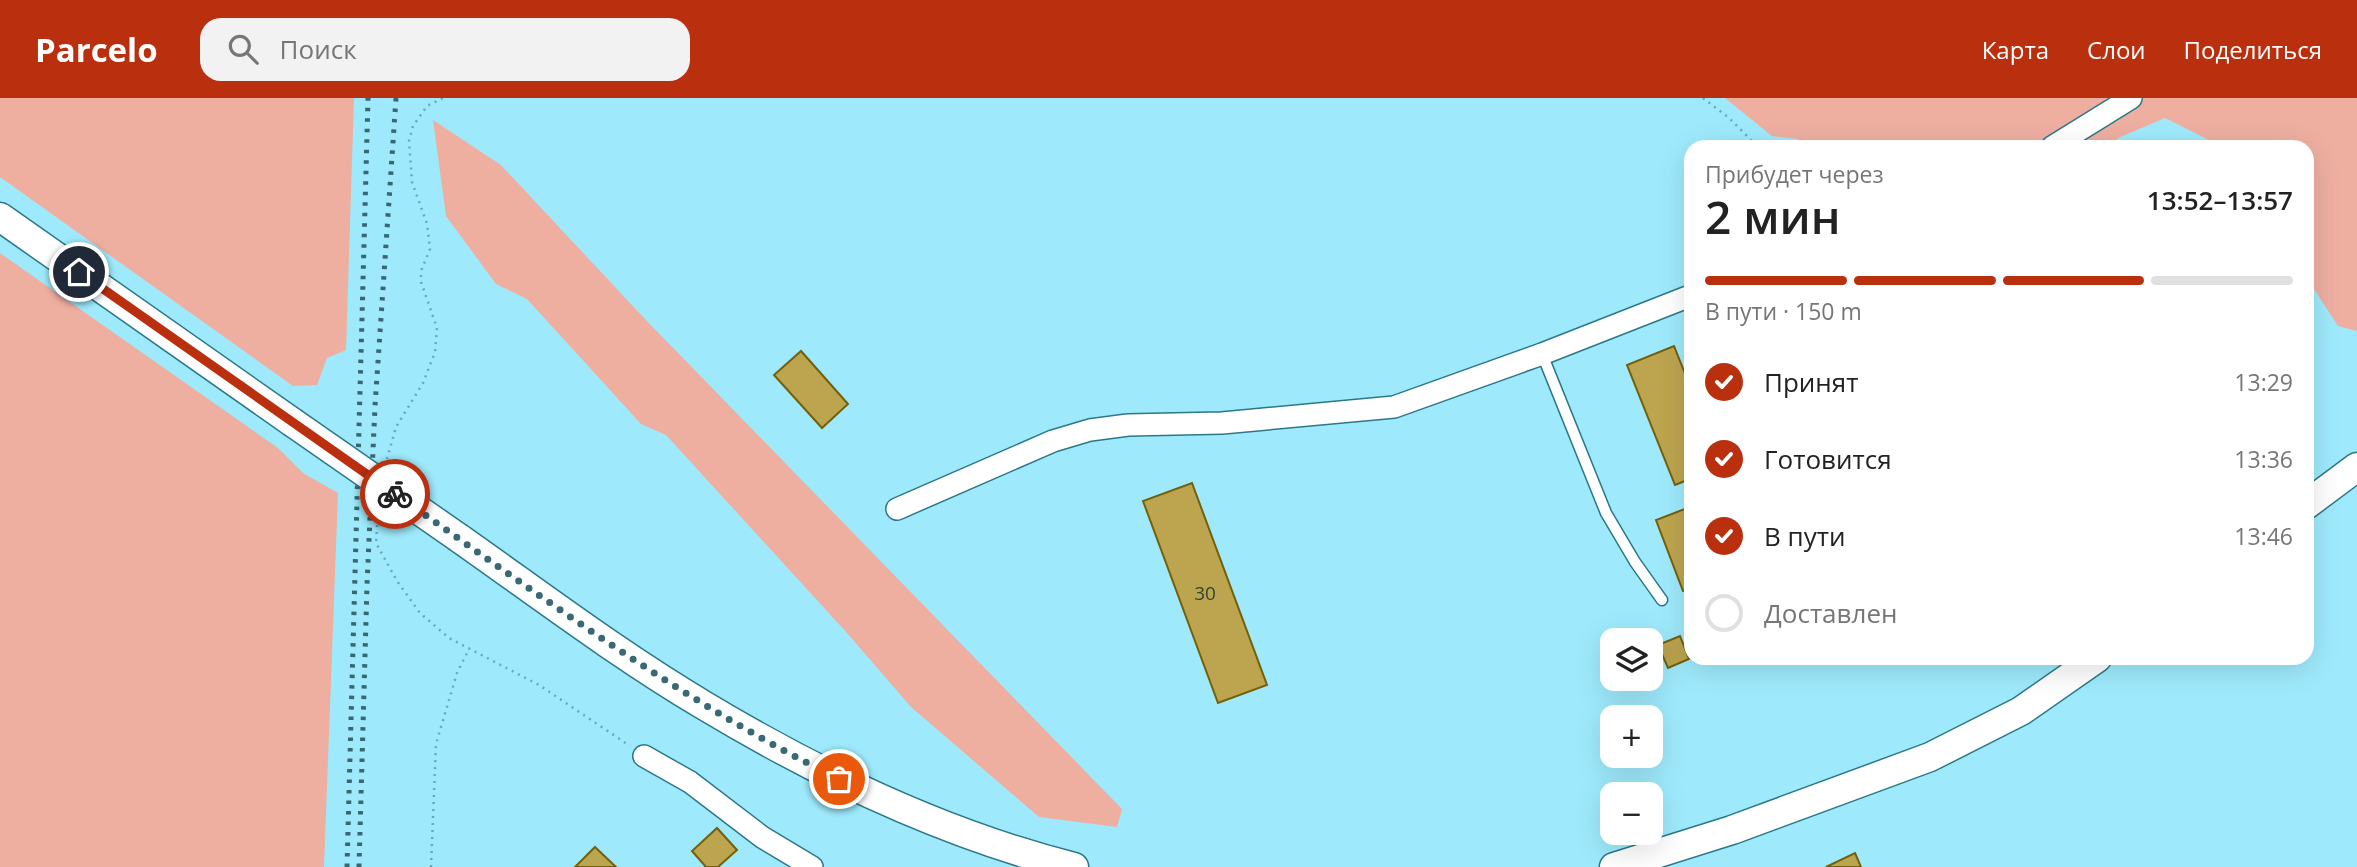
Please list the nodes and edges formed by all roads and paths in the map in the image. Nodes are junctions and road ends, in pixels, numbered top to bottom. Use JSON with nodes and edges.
{"nodes":[{"id":1,"x":443,"y":98,"type":"edge"},
{"id":2,"x":1703,"y":98,"type":"edge"},
{"id":3,"x":2131,"y":98,"type":"edge"},
{"id":4,"x":1751,"y":140,"type":"edge"},
{"id":5,"x":2063,"y":140,"type":"edge"},
{"id":6,"x":0,"y":217,"type":"edge"},
{"id":7,"x":1684,"y":298,"type":"edge"},
{"id":8,"x":1542,"y":354,"type":"junction"},
{"id":9,"x":386,"y":463,"type":"dead end"},
{"id":10,"x":2357,"y":467,"type":"edge"},
{"id":11,"x":2314,"y":499,"type":"edge"},
{"id":12,"x":379,"y":508,"type":"dead end"},
{"id":13,"x":897,"y":509,"type":"dead end"},
{"id":14,"x":1662,"y":600,"type":"dead end"},
{"id":15,"x":470,"y":649,"type":"junction"},
{"id":16,"x":2087,"y":665,"type":"edge"},
{"id":17,"x":644,"y":756,"type":"joint"},
{"id":18,"x":1070,"y":866,"type":"edge"},
{"id":19,"x":431,"y":867,"type":"edge"},
{"id":20,"x":812,"y":867,"type":"edge"},
{"id":21,"x":1614,"y":867,"type":"edge"}],
"edges":[{"from":1,"to":9,"type":"path"},
{"from":2,"to":4,"type":"path"},
{"from":3,"to":5,"type":"street"},
{"from":6,"to":18,"type":"main road","bridge":true},
{"from":7,"to":8,"type":"street"},
{"from":8,"to":13,"type":"street"},
{"from":8,"to":14,"type":"lane"},
{"from":10,"to":11,"type":"main road"},
{"from":12,"to":15,"type":"path"},
{"from":15,"to":17,"type":"path"},
{"from":15,"to":19,"type":"path"},
{"from":16,"to":21,"type":"main road"},
{"from":17,"to":20,"type":"street"}]}
